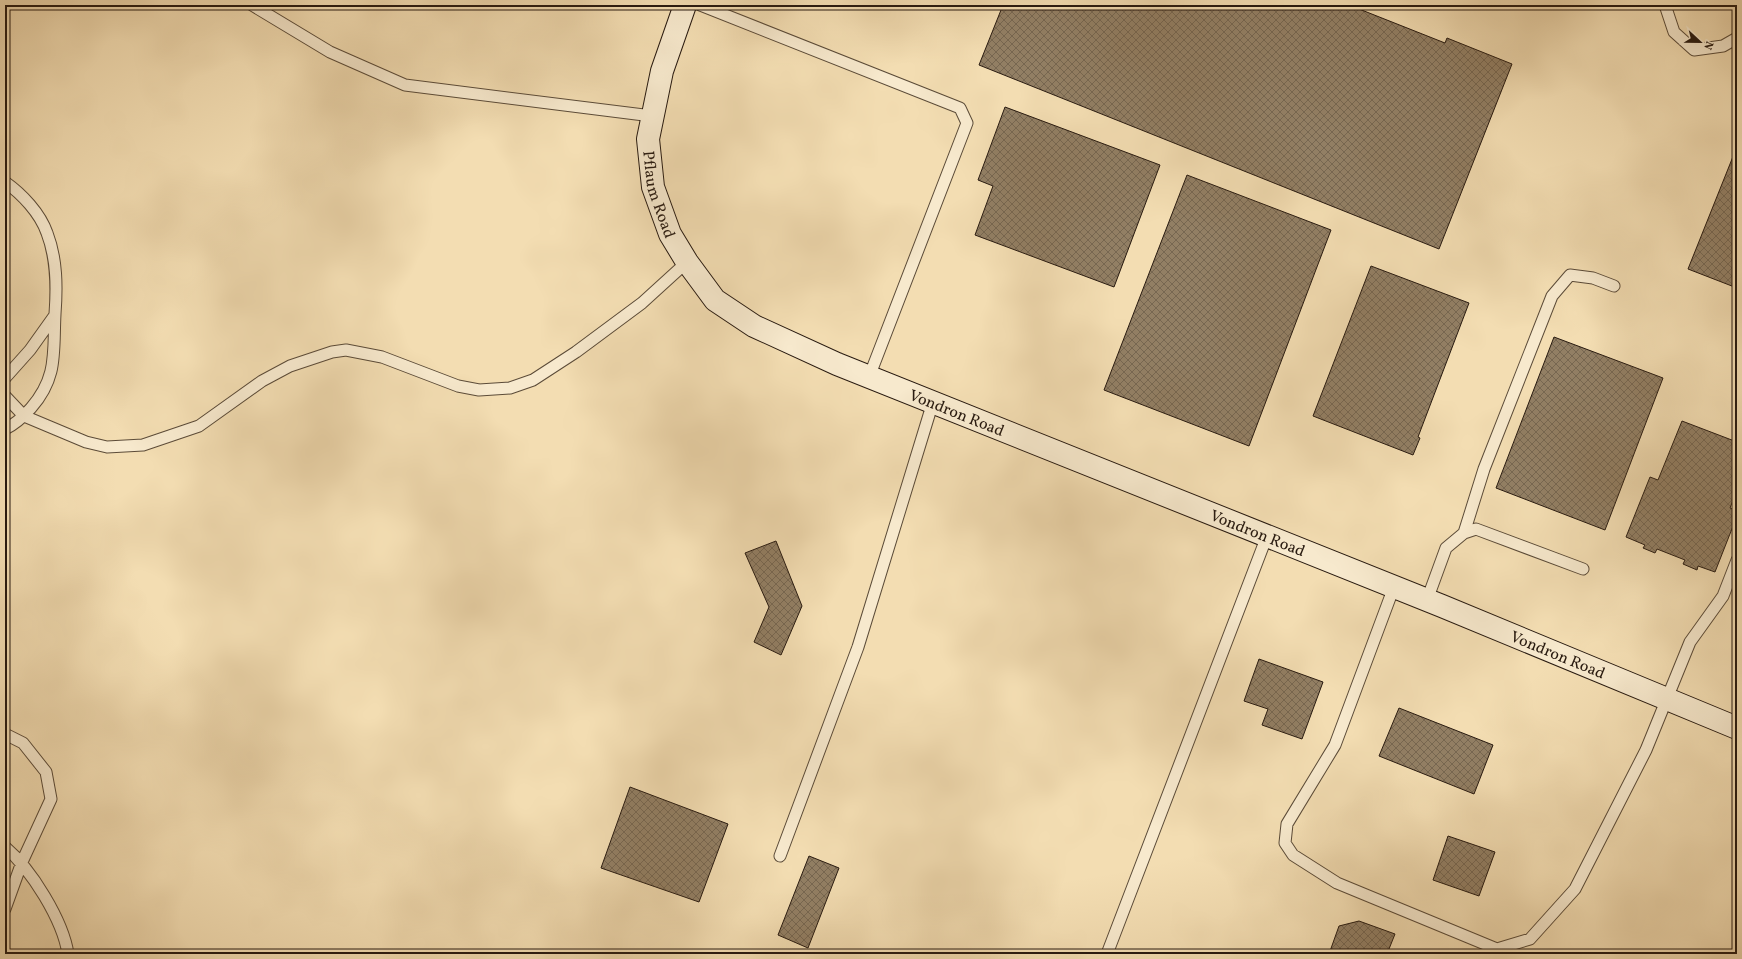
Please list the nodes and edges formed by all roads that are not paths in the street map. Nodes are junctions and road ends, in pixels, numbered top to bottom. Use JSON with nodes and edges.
{"nodes":[{"id":1,"x":252,"y":5,"type":"edge"},
{"id":2,"x":685,"y":5,"type":"edge"},
{"id":3,"x":700,"y":5,"type":"edge"},
{"id":4,"x":1665,"y":5,"type":"edge"},
{"id":5,"x":1737,"y":38,"type":"edge"},
{"id":6,"x":652,"y":116,"type":"junction"},
{"id":7,"x":5,"y":182,"type":"edge"},
{"id":8,"x":687,"y":262,"type":"junction"},
{"id":9,"x":1614,"y":286,"type":"dead end"},
{"id":10,"x":55,"y":315,"type":"junction"},
{"id":11,"x":778,"y":337,"type":"joint"},
{"id":12,"x":869,"y":377,"type":"junction"},
{"id":13,"x":5,"y":378,"type":"edge"},
{"id":14,"x":5,"y":396,"type":"edge"},
{"id":15,"x":933,"y":402,"type":"junction"},
{"id":16,"x":24,"y":416,"type":"junction"},
{"id":17,"x":5,"y":429,"type":"edge"},
{"id":18,"x":1464,"y":533,"type":"junction"},
{"id":19,"x":1267,"y":536,"type":"junction"},
{"id":20,"x":1737,"y":560,"type":"edge"},
{"id":21,"x":1583,"y":569,"type":"dead end"},
{"id":22,"x":1394,"y":587,"type":"junction"},
{"id":23,"x":1427,"y":600,"type":"junction"},
{"id":24,"x":1667,"y":699,"type":"junction"},
{"id":25,"x":1737,"y":728,"type":"edge"},
{"id":26,"x":5,"y":734,"type":"edge"},
{"id":27,"x":5,"y":847,"type":"edge"},
{"id":28,"x":780,"y":856,"type":"dead end"},
{"id":29,"x":22,"y":862,"type":"junction"},
{"id":30,"x":5,"y":909,"type":"edge"},
{"id":31,"x":68,"y":954,"type":"edge"},
{"id":32,"x":1107,"y":954,"type":"edge"}],
"edges":[{"from":1,"to":6,"type":"lane"},
{"from":2,"to":6,"type":"street","name":"Pflaum Road"},
{"from":3,"to":12,"type":"lane"},
{"from":4,"to":5,"type":"lane"},
{"from":6,"to":8,"type":"street","name":"Pflaum Road"},
{"from":7,"to":10,"type":"lane"},
{"from":8,"to":11,"type":"street","name":"Pflaum Road"},
{"from":8,"to":16,"type":"lane"},
{"from":9,"to":18,"type":"lane"},
{"from":10,"to":13,"type":"lane"},
{"from":10,"to":16,"type":"lane"},
{"from":11,"to":12,"type":"street","name":"Vondron Road"},
{"from":12,"to":15,"type":"street","name":"Vondron Road"},
{"from":14,"to":16,"type":"lane"},
{"from":15,"to":19,"type":"street","name":"Vondron Road"},
{"from":15,"to":28,"type":"lane"},
{"from":16,"to":17,"type":"lane"},
{"from":18,"to":21,"type":"lane"},
{"from":18,"to":23,"type":"lane"},
{"from":19,"to":22,"type":"street","name":"Vondron Road"},
{"from":19,"to":32,"type":"lane"},
{"from":20,"to":24,"type":"lane"},
{"from":22,"to":23,"type":"street","name":"Vondron Road"},
{"from":22,"to":24,"type":"lane"},
{"from":23,"to":24,"type":"street","name":"Vondron Road"},
{"from":24,"to":25,"type":"street","name":"Vondron Road"},
{"from":26,"to":29,"type":"lane"},
{"from":27,"to":29,"type":"lane"},
{"from":29,"to":30,"type":"lane"},
{"from":29,"to":31,"type":"lane"}]}
